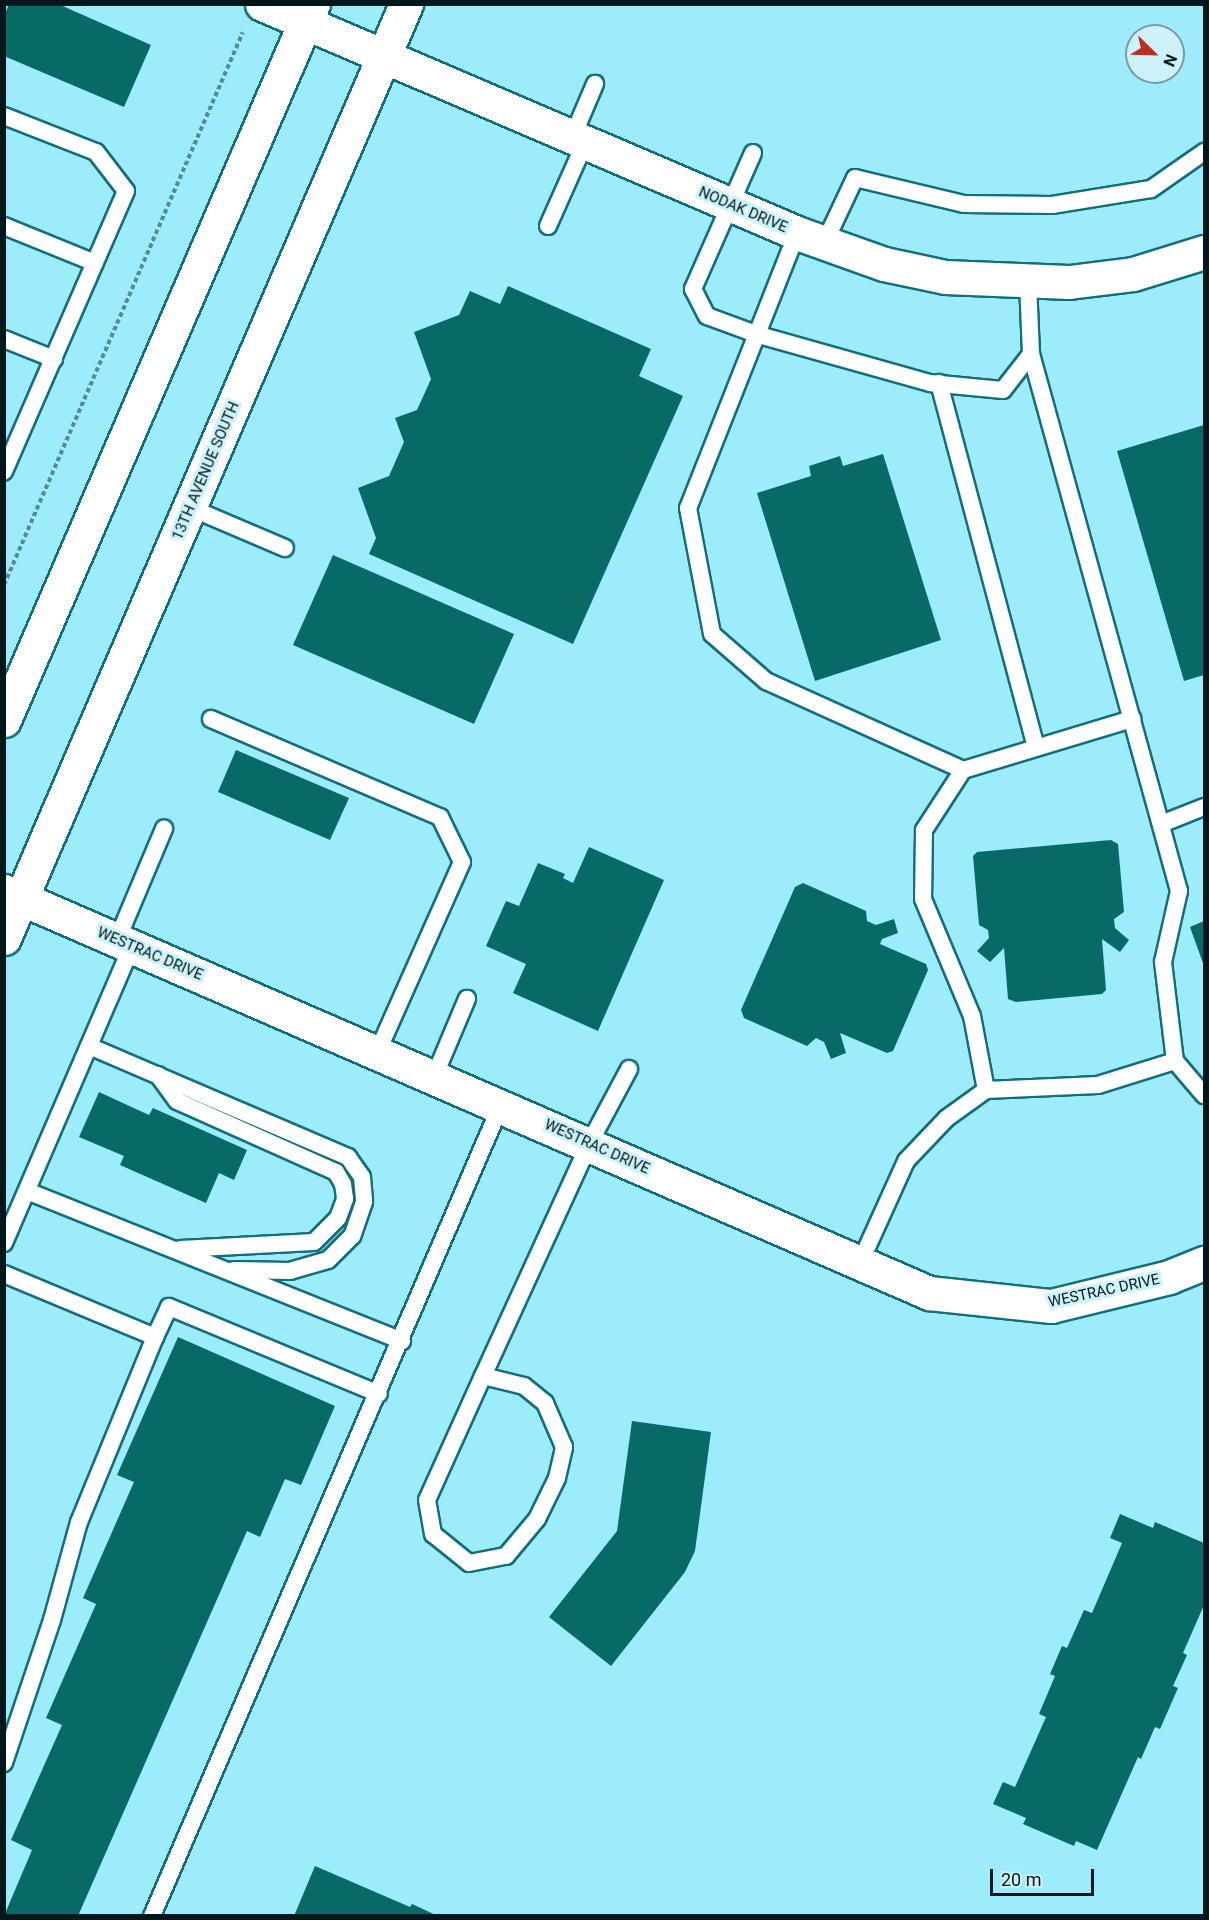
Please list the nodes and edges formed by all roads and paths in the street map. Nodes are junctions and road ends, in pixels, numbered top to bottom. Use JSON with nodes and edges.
{"nodes":[{"id":1,"x":406,"y":4,"type":"edge"},
{"id":2,"x":254,"y":15,"type":"edge"},
{"id":3,"x":309,"y":15,"type":"edge"},
{"id":4,"x":383,"y":59,"type":"junction"},
{"id":5,"x":595,"y":84,"type":"dead end"},
{"id":6,"x":4,"y":116,"type":"edge"},
{"id":7,"x":578,"y":141,"type":"junction"},
{"id":8,"x":1204,"y":152,"type":"edge"},
{"id":9,"x":753,"y":153,"type":"dead end"},
{"id":10,"x":729,"y":205,"type":"junction"},
{"id":11,"x":4,"y":226,"type":"edge"},
{"id":12,"x":549,"y":226,"type":"dead end"},
{"id":13,"x":811,"y":239,"type":"junction"},
{"id":14,"x":1204,"y":252,"type":"edge"},
{"id":15,"x":95,"y":263,"type":"junction"},
{"id":16,"x":1028,"y":283,"type":"junction"},
{"id":17,"x":759,"y":335,"type":"junction"},
{"id":18,"x":4,"y":339,"type":"edge"},
{"id":19,"x":1031,"y":354,"type":"junction"},
{"id":20,"x":54,"y":359,"type":"junction"},
{"id":21,"x":939,"y":383,"type":"junction"},
{"id":22,"x":10,"y":444,"type":"edge"},
{"id":23,"x":4,"y":472,"type":"edge"},
{"id":24,"x":191,"y":508,"type":"junction"},
{"id":25,"x":285,"y":548,"type":"dead end"},
{"id":26,"x":4,"y":585,"type":"edge"},
{"id":27,"x":212,"y":718,"type":"dead end"},
{"id":28,"x":1132,"y":719,"type":"junction"},
{"id":29,"x":4,"y":720,"type":"edge"},
{"id":30,"x":1036,"y":747,"type":"junction"},
{"id":31,"x":963,"y":770,"type":"junction"},
{"id":32,"x":1204,"y":807,"type":"edge"},
{"id":33,"x":1161,"y":824,"type":"junction"},
{"id":34,"x":164,"y":829,"type":"dead end"},
{"id":35,"x":13,"y":895,"type":"edge"},
{"id":36,"x":4,"y":938,"type":"edge"},
{"id":37,"x":124,"y":943,"type":"junction"},
{"id":38,"x":467,"y":999,"type":"dead end"},
{"id":39,"x":89,"y":1046,"type":"junction"},
{"id":40,"x":377,"y":1053,"type":"junction"},
{"id":41,"x":1175,"y":1060,"type":"junction"},
{"id":42,"x":629,"y":1069,"type":"dead end"},
{"id":43,"x":158,"y":1076,"type":"junction"},
{"id":44,"x":434,"y":1077,"type":"junction"},
{"id":45,"x":986,"y":1090,"type":"junction"},
{"id":46,"x":1204,"y":1095,"type":"edge"},
{"id":47,"x":501,"y":1105,"type":"junction"},
{"id":48,"x":589,"y":1144,"type":"junction"},
{"id":49,"x":27,"y":1191,"type":"junction"},
{"id":50,"x":4,"y":1243,"type":"edge"},
{"id":51,"x":180,"y":1249,"type":"junction"},
{"id":52,"x":860,"y":1263,"type":"junction"},
{"id":53,"x":1204,"y":1263,"type":"edge"},
{"id":54,"x":234,"y":1270,"type":"junction"},
{"id":55,"x":4,"y":1274,"type":"edge"},
{"id":56,"x":155,"y":1337,"type":"junction"},
{"id":57,"x":402,"y":1341,"type":"junction"},
{"id":58,"x":483,"y":1376,"type":"junction"},
{"id":59,"x":379,"y":1394,"type":"junction"},
{"id":60,"x":4,"y":1763,"type":"edge"},
{"id":61,"x":152,"y":1916,"type":"edge"}],
"edges":[{"from":1,"to":4,"type":"street","name":"13TH AVENUE SOUTH"},
{"from":2,"to":3,"type":"street","name":"NODAK DRIVE"},
{"from":2,"to":26,"type":"path"},
{"from":3,"to":4,"type":"street","name":"NODAK DRIVE"},
{"from":3,"to":29,"type":"street"},
{"from":4,"to":7,"type":"street","name":"NODAK DRIVE"},
{"from":4,"to":24,"type":"street","name":"13TH AVENUE SOUTH"},
{"from":5,"to":7,"type":"lane"},
{"from":6,"to":15,"type":"lane"},
{"from":7,"to":10,"type":"street","name":"NODAK DRIVE"},
{"from":7,"to":12,"type":"lane"},
{"from":8,"to":13,"type":"lane"},
{"from":9,"to":10,"type":"lane"},
{"from":10,"to":13,"type":"street","name":"NODAK DRIVE"},
{"from":10,"to":17,"type":"lane"},
{"from":11,"to":15,"type":"lane"},
{"from":13,"to":16,"type":"street","name":"NODAK DRIVE"},
{"from":13,"to":17,"type":"lane"},
{"from":14,"to":16,"type":"street","name":"NODAK DRIVE"},
{"from":15,"to":20,"type":"lane"},
{"from":16,"to":19,"type":"lane"},
{"from":17,"to":21,"type":"lane"},
{"from":17,"to":31,"type":"lane"},
{"from":18,"to":20,"type":"lane"},
{"from":19,"to":21,"type":"lane"},
{"from":19,"to":28,"type":"lane"},
{"from":20,"to":22,"type":"lane"},
{"from":21,"to":30,"type":"lane"},
{"from":22,"to":23,"type":"lane"},
{"from":24,"to":25,"type":"lane"},
{"from":24,"to":35,"type":"street","name":"13TH AVENUE SOUTH"},
{"from":27,"to":40,"type":"lane"},
{"from":28,"to":30,"type":"lane"},
{"from":28,"to":33,"type":"lane"},
{"from":30,"to":31,"type":"lane"},
{"from":31,"to":45,"type":"lane"},
{"from":32,"to":33,"type":"lane"},
{"from":33,"to":41,"type":"lane"},
{"from":34,"to":37,"type":"lane"},
{"from":35,"to":36,"type":"street","name":"13TH AVENUE SOUTH"},
{"from":35,"to":37,"type":"street","name":"WESTRAC DRIVE"},
{"from":37,"to":39,"type":"lane"},
{"from":37,"to":40,"type":"street","name":"WESTRAC DRIVE"},
{"from":38,"to":44,"type":"lane"},
{"from":39,"to":43,"type":"lane"},
{"from":39,"to":49,"type":"lane"},
{"from":40,"to":44,"type":"street","name":"WESTRAC DRIVE"},
{"from":41,"to":45,"type":"lane"},
{"from":41,"to":46,"type":"lane"},
{"from":42,"to":48,"type":"lane"},
{"from":43,"to":51,"type":"lane"},
{"from":43,"to":54,"type":"lane"},
{"from":44,"to":47,"type":"street","name":"WESTRAC DRIVE"},
{"from":45,"to":52,"type":"lane"},
{"from":47,"to":48,"type":"street","name":"WESTRAC DRIVE"},
{"from":47,"to":57,"type":"lane"},
{"from":48,"to":52,"type":"street","name":"WESTRAC DRIVE"},
{"from":48,"to":58,"type":"lane"},
{"from":49,"to":50,"type":"lane"},
{"from":49,"to":51,"type":"lane"},
{"from":51,"to":54,"type":"lane"},
{"from":52,"to":53,"type":"street","name":"WESTRAC DRIVE"},
{"from":54,"to":57,"type":"lane"},
{"from":55,"to":56,"type":"lane"},
{"from":56,"to":59,"type":"lane"},
{"from":56,"to":60,"type":"lane"},
{"from":57,"to":59,"type":"lane"},
{"from":58,"to":58,"type":"lane"},
{"from":59,"to":61,"type":"lane"}]}
